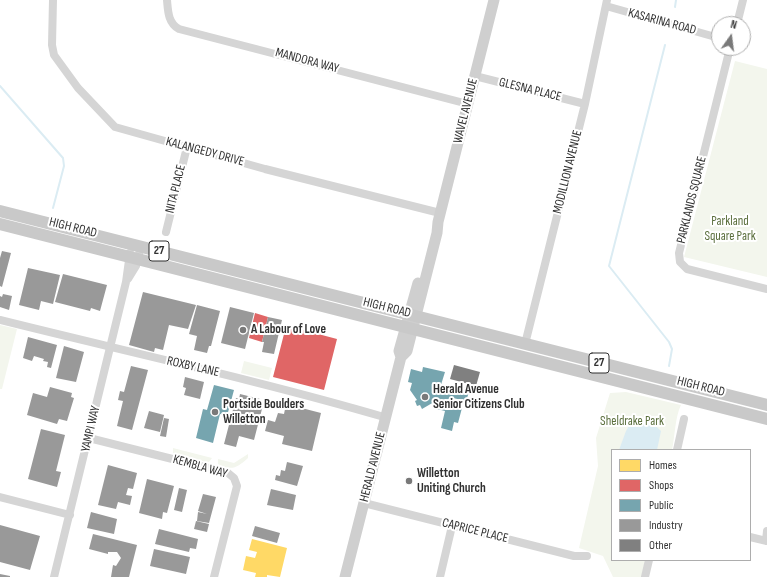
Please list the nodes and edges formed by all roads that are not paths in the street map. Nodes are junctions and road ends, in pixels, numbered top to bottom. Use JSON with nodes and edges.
{"nodes":[{"id":1,"x":53,"y":0,"type":"edge"},
{"id":2,"x":167,"y":0,"type":"edge"},
{"id":3,"x":494,"y":0,"type":"edge"},
{"id":4,"x":743,"y":0,"type":"edge"},
{"id":5,"x":606,"y":3,"type":"edge"},
{"id":6,"x":739,"y":16,"type":"edge"},
{"id":7,"x":711,"y":36,"type":"edge"},
{"id":8,"x":728,"y":56,"type":"edge"},
{"id":9,"x":475,"y":76,"type":"junction"},
{"id":10,"x":468,"y":104,"type":"junction"},
{"id":11,"x":585,"y":104,"type":"junction"},
{"id":12,"x":187,"y":147,"type":"junction"},
{"id":13,"x":0,"y":211,"type":"edge"},
{"id":14,"x":439,"y":217,"type":"junction"},
{"id":15,"x":0,"y":224,"type":"edge"},
{"id":16,"x":166,"y":232,"type":"dead end"},
{"id":17,"x":136,"y":245,"type":"junction"},
{"id":18,"x":133,"y":258,"type":"junction"},
{"id":19,"x":767,"y":289,"type":"edge"},
{"id":20,"x":412,"y":316,"type":"junction"},
{"id":21,"x":0,"y":320,"type":"edge"},
{"id":22,"x":409,"y":328,"type":"junction"},
{"id":23,"x":525,"y":344,"type":"junction"},
{"id":24,"x":109,"y":348,"type":"junction"},
{"id":25,"x":767,"y":405,"type":"edge"},
{"id":26,"x":384,"y":417,"type":"junction"},
{"id":27,"x":767,"y":418,"type":"edge"},
{"id":28,"x":684,"y":419,"type":"dead end"},
{"id":29,"x":89,"y":438,"type":"junction"},
{"id":30,"x":677,"y":449,"type":"edge"},
{"id":31,"x":0,"y":497,"type":"edge"},
{"id":32,"x":364,"y":503,"type":"junction"},
{"id":33,"x":70,"y":515,"type":"junction"},
{"id":34,"x":452,"y":526,"type":"junction"},
{"id":35,"x":767,"y":531,"type":"edge"},
{"id":36,"x":751,"y":537,"type":"edge"},
{"id":37,"x":766,"y":541,"type":"edge"},
{"id":38,"x":587,"y":556,"type":"dead end"},
{"id":39,"x":649,"y":561,"type":"edge"},
{"id":40,"x":54,"y":577,"type":"edge"},
{"id":41,"x":214,"y":577,"type":"edge"},
{"id":42,"x":345,"y":577,"type":"edge"},
{"id":43,"x":440,"y":577,"type":"edge"},
{"id":44,"x":645,"y":577,"type":"edge"}],
"edges":[{"from":1,"to":12,"type":"street","name":"KALANGEDY DRIVE"},
{"from":2,"to":10,"type":"street","name":"MANDORA WAY"},
{"from":3,"to":9,"type":"street","name":"WAVEL AVENUE"},
{"from":4,"to":6,"type":"street"},
{"from":5,"to":7,"type":"street","name":"KASARINA ROAD"},
{"from":5,"to":11,"type":"street","name":"MODILLION AVENUE"},
{"from":8,"to":19,"type":"street","name":"PARKLANDS SQUARE"},
{"from":9,"to":10,"type":"street","name":"WAVEL AVENUE"},
{"from":9,"to":11,"type":"street","name":"GLESNA PLACE"},
{"from":10,"to":14,"type":"street","name":"WAVEL AVENUE"},
{"from":11,"to":23,"type":"street","name":"MODILLION AVENUE"},
{"from":12,"to":14,"type":"street","name":"KALANGEDY DRIVE"},
{"from":12,"to":16,"type":"street","name":"NITA PLACE"},
{"from":13,"to":17,"type":"main road","name":"HIGH ROAD","number":"27"},
{"from":14,"to":20,"type":"street","name":"WAVEL AVENUE"},
{"from":15,"to":18,"type":"main road","name":"HIGH ROAD","number":"27"},
{"from":17,"to":18,"type":"street","name":"YAMPI WAY"},
{"from":17,"to":20,"type":"main road","name":"HIGH ROAD","number":"27"},
{"from":18,"to":22,"type":"main road","name":"HIGH ROAD","number":"27"},
{"from":18,"to":24,"type":"street","name":"YAMPI WAY"},
{"from":20,"to":22,"type":"street","name":"HERALD AVENUE"},
{"from":20,"to":23,"type":"main road","name":"HIGH ROAD","number":"27"},
{"from":21,"to":24,"type":"street","name":"ROXBY LANE"},
{"from":22,"to":26,"type":"street","name":"HERALD AVENUE"},
{"from":22,"to":27,"type":"main road","name":"HIGH ROAD","number":"27"},
{"from":23,"to":25,"type":"main road","name":"HIGH ROAD","number":"27"},
{"from":24,"to":26,"type":"street","name":"ROXBY LANE"},
{"from":24,"to":29,"type":"street","name":"YAMPI WAY"},
{"from":26,"to":32,"type":"street","name":"HERALD AVENUE"},
{"from":28,"to":30,"type":"street"},
{"from":29,"to":33,"type":"street","name":"YAMPI WAY"},
{"from":29,"to":41,"type":"street","name":"KEMBLA WAY"},
{"from":31,"to":33,"type":"street"},
{"from":32,"to":34,"type":"street","name":"CAPRICE PLACE"},
{"from":32,"to":42,"type":"street","name":"HERALD AVENUE"},
{"from":33,"to":40,"type":"street","name":"YAMPI WAY"},
{"from":34,"to":38,"type":"street","name":"CAPRICE PLACE"},
{"from":34,"to":43,"type":"street"},
{"from":35,"to":37,"type":"street"},
{"from":36,"to":37,"type":"street"},
{"from":39,"to":44,"type":"street"}]}
